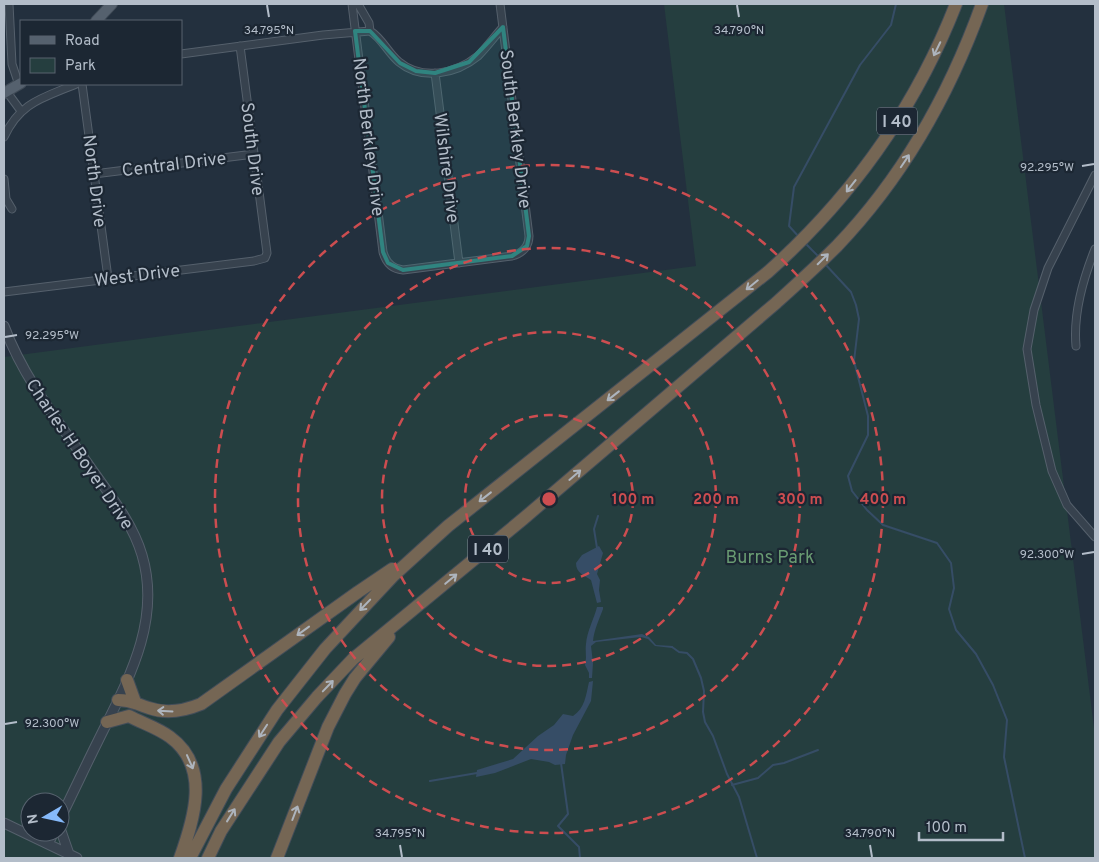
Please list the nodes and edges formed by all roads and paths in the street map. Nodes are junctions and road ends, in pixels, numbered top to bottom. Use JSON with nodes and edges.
{"nodes":[{"id":1,"x":9,"y":4,"type":"edge"},
{"id":2,"x":112,"y":4,"type":"edge"},
{"id":3,"x":352,"y":4,"type":"edge"},
{"id":4,"x":358,"y":4,"type":"edge"},
{"id":5,"x":500,"y":4,"type":"edge"},
{"id":6,"x":956,"y":4,"type":"edge"},
{"id":7,"x":982,"y":4,"type":"edge"},
{"id":8,"x":97,"y":20,"type":"edge"},
{"id":9,"x":504,"y":27,"type":"junction"},
{"id":10,"x":370,"y":30,"type":"junction"},
{"id":11,"x":355,"y":31,"type":"junction"},
{"id":12,"x":240,"y":46,"type":"junction"},
{"id":13,"x":182,"y":54,"type":"edge"},
{"id":14,"x":435,"y":74,"type":"junction"},
{"id":15,"x":20,"y":84,"type":"edge"},
{"id":16,"x":74,"y":85,"type":"edge"},
{"id":17,"x":82,"y":85,"type":"edge"},
{"id":18,"x":5,"y":92,"type":"edge"},
{"id":19,"x":21,"y":111,"type":"junction"},
{"id":20,"x":4,"y":137,"type":"edge"},
{"id":21,"x":254,"y":154,"type":"junction"},
{"id":22,"x":94,"y":174,"type":"junction"},
{"id":23,"x":1095,"y":175,"type":"edge"},
{"id":24,"x":4,"y":180,"type":"edge"},
{"id":25,"x":12,"y":209,"type":"dead end"},
{"id":26,"x":1095,"y":249,"type":"edge"},
{"id":27,"x":267,"y":253,"type":"joint"},
{"id":28,"x":459,"y":263,"type":"junction"},
{"id":29,"x":108,"y":278,"type":"junction"},
{"id":30,"x":4,"y":292,"type":"edge"},
{"id":31,"x":4,"y":326,"type":"edge"},
{"id":32,"x":1076,"y":346,"type":"dead end"},
{"id":33,"x":1095,"y":537,"type":"edge"},
{"id":34,"x":415,"y":554,"type":"junction"},
{"id":35,"x":403,"y":619,"type":"junction"},
{"id":36,"x":127,"y":680,"type":"junction"},
{"id":37,"x":135,"y":702,"type":"junction"},
{"id":38,"x":116,"y":703,"type":"junction"},
{"id":39,"x":129,"y":716,"type":"junction"},
{"id":40,"x":107,"y":722,"type":"junction"},
{"id":41,"x":70,"y":798,"type":"edge"},
{"id":42,"x":4,"y":823,"type":"edge"},
{"id":43,"x":20,"y":829,"type":"edge"},
{"id":44,"x":45,"y":842,"type":"edge"},
{"id":45,"x":66,"y":842,"type":"edge"},
{"id":46,"x":48,"y":844,"type":"joint"},
{"id":47,"x":73,"y":856,"type":"edge"},
{"id":48,"x":180,"y":858,"type":"edge"},
{"id":49,"x":190,"y":858,"type":"edge"},
{"id":50,"x":208,"y":858,"type":"edge"},
{"id":51,"x":277,"y":858,"type":"edge"}],
"edges":[{"from":1,"to":15,"type":"street"},
{"from":2,"to":8,"type":"main road"},
{"from":3,"to":11,"type":"street","name":"North Berkley Drive"},
{"from":4,"to":10,"type":"street"},
{"from":5,"to":9,"type":"street","name":"South Berkley Drive"},
{"from":6,"to":34,"type":"highway","number":"I 40","one_way":true},
{"from":35,"to":7,"type":"highway","number":"I 40","one_way":true},
{"from":9,"to":14,"type":"street"},
{"from":9,"to":28,"type":"street","name":"South Berkley Drive"},
{"from":10,"to":11,"type":"street"},
{"from":10,"to":14,"type":"street"},
{"from":11,"to":12,"type":"street"},
{"from":11,"to":28,"type":"street","name":"North Berkley Drive"},
{"from":12,"to":13,"type":"street"},
{"from":12,"to":21,"type":"street","name":"South Drive"},
{"from":14,"to":28,"type":"street","name":"Wilshire Drive"},
{"from":15,"to":18,"type":"main road"},
{"from":16,"to":19,"type":"street"},
{"from":17,"to":22,"type":"street","name":"North Drive"},
{"from":18,"to":19,"type":"street"},
{"from":19,"to":20,"type":"street"},
{"from":21,"to":22,"type":"street","name":"Central Drive"},
{"from":21,"to":27,"type":"street","name":"South Drive"},
{"from":22,"to":29,"type":"street","name":"North Drive"},
{"from":23,"to":33,"type":"street"},
{"from":24,"to":25,"type":"street"},
{"from":26,"to":32,"type":"street"},
{"from":27,"to":29,"type":"street","name":"West Drive"},
{"from":29,"to":30,"type":"street","name":"West Drive"},
{"from":31,"to":36,"type":"street","name":"Charles H Boyer Drive"},
{"from":34,"to":37,"type":"highway","one_way":true},
{"from":34,"to":49,"type":"highway","number":"I 40","one_way":true},
{"from":50,"to":35,"type":"highway","number":"I 40","one_way":true},
{"from":51,"to":35,"type":"highway","one_way":true},
{"from":36,"to":37,"type":"highway"},
{"from":36,"to":38,"type":"street","name":"Charles H Boyer Drive"},
{"from":37,"to":38,"type":"highway"},
{"from":38,"to":39,"type":"highway"},
{"from":38,"to":40,"type":"street","name":"Charles H Boyer Drive"},
{"from":39,"to":40,"type":"highway"},
{"from":39,"to":48,"type":"highway","one_way":true},
{"from":40,"to":41,"type":"street","name":"Charles H Boyer Drive"},
{"from":42,"to":43,"type":"street"},
{"from":44,"to":46,"type":"street"},
{"from":45,"to":47,"type":"street"},
{"from":46,"to":47,"type":"street"}]}
